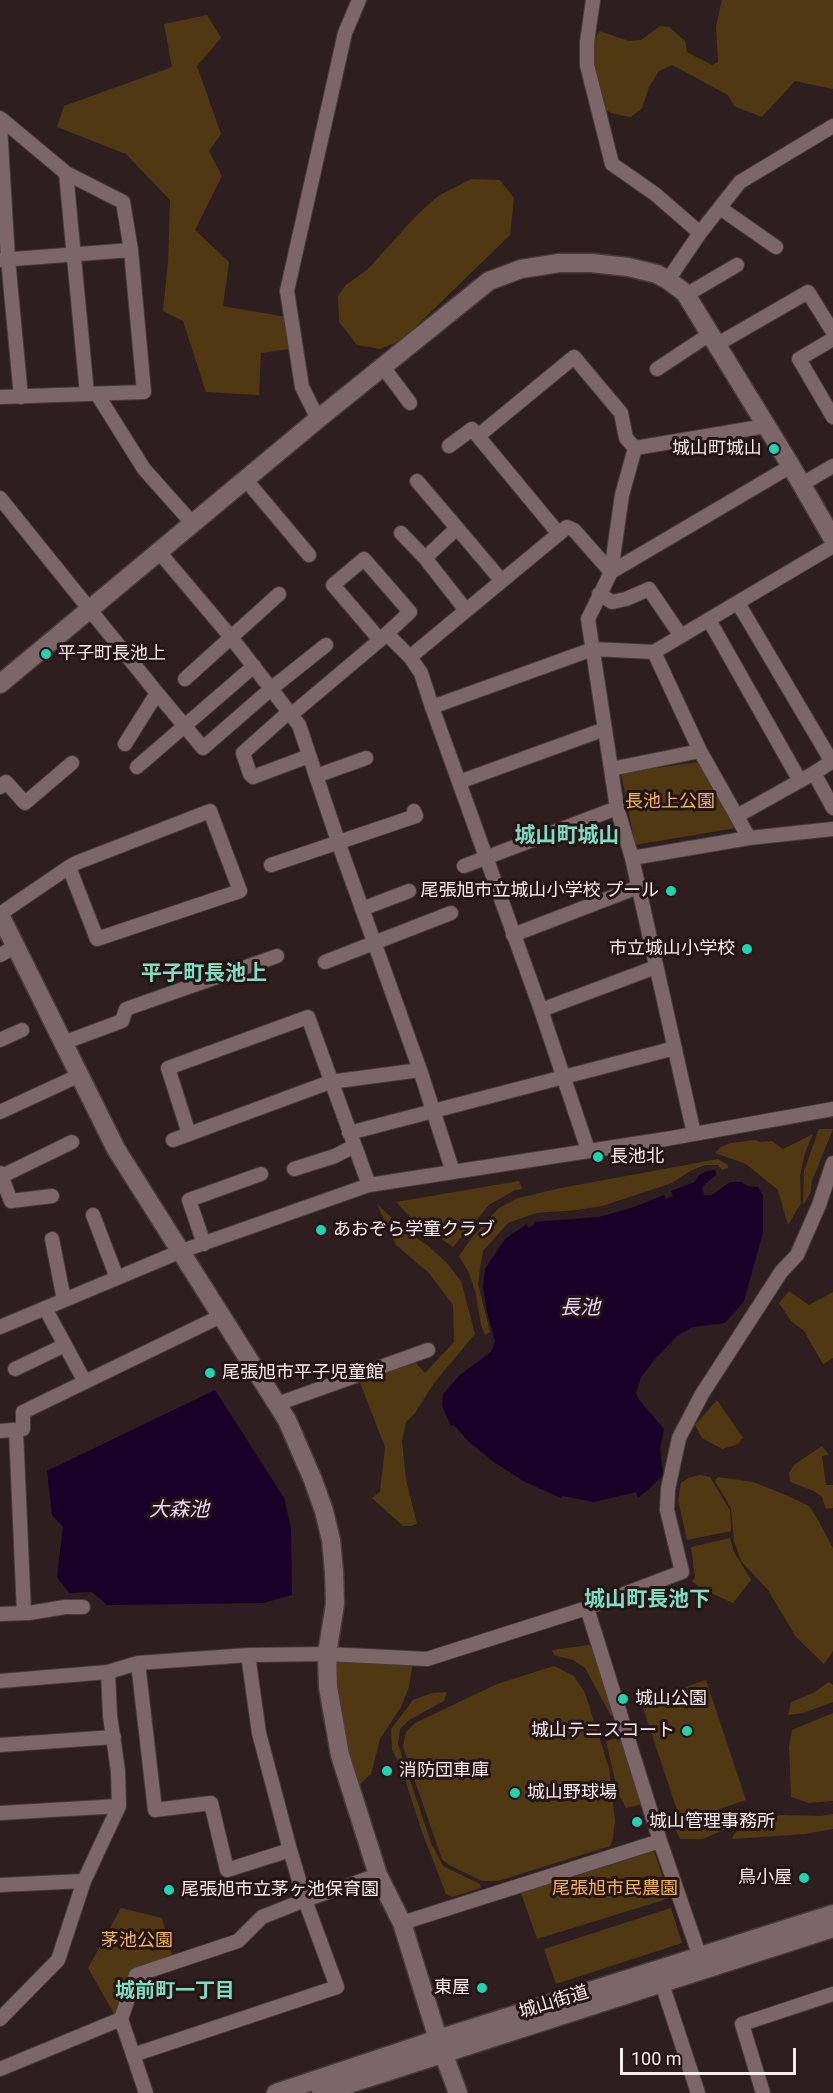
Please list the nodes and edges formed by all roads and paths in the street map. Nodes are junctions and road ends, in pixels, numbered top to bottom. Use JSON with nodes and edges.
{"nodes":[{"id":1,"x":359,"y":0,"type":"edge"},
{"id":2,"x":593,"y":0,"type":"edge"},
{"id":3,"x":0,"y":118,"type":"edge"},
{"id":4,"x":0,"y":126,"type":"edge"},
{"id":5,"x":833,"y":126,"type":"edge"},
{"id":6,"x":66,"y":173,"type":"junction"},
{"id":7,"x":720,"y":208,"type":"junction"},
{"id":8,"x":700,"y":232,"type":"junction"},
{"id":9,"x":776,"y":247,"type":"dead end"},
{"id":10,"x":131,"y":250,"type":"junction"},
{"id":11,"x":75,"y":254,"type":"junction"},
{"id":12,"x":4,"y":259,"type":"edge"},
{"id":13,"x":737,"y":265,"type":"dead end"},
{"id":14,"x":668,"y":280,"type":"junction"},
{"id":15,"x":686,"y":295,"type":"junction"},
{"id":16,"x":833,"y":332,"type":"edge"},
{"id":17,"x":833,"y":339,"type":"edge"},
{"id":18,"x":713,"y":340,"type":"junction"},
{"id":19,"x":382,"y":367,"type":"junction"},
{"id":20,"x":657,"y":369,"type":"dead end"},
{"id":21,"x":92,"y":394,"type":"junction"},
{"id":22,"x":21,"y":396,"type":"junction"},
{"id":23,"x":0,"y":397,"type":"edge"},
{"id":24,"x":410,"y":403,"type":"dead end"},
{"id":25,"x":833,"y":417,"type":"edge"},
{"id":26,"x":318,"y":419,"type":"junction"},
{"id":27,"x":766,"y":426,"type":"junction"},
{"id":28,"x":478,"y":436,"type":"junction"},
{"id":29,"x":449,"y":446,"type":"dead end"},
{"id":30,"x":635,"y":448,"type":"junction"},
{"id":31,"x":791,"y":466,"type":"junction"},
{"id":32,"x":833,"y":466,"type":"edge"},
{"id":33,"x":246,"y":480,"type":"junction"},
{"id":34,"x":417,"y":481,"type":"dead end"},
{"id":35,"x":802,"y":484,"type":"junction"},
{"id":36,"x":0,"y":498,"type":"edge"},
{"id":37,"x":193,"y":525,"type":"junction"},
{"id":38,"x":457,"y":528,"type":"junction"},
{"id":39,"x":401,"y":533,"type":"dead end"},
{"id":40,"x":559,"y":534,"type":"junction"},
{"id":41,"x":833,"y":539,"type":"edge"},
{"id":42,"x":833,"y":546,"type":"edge"},
{"id":43,"x":160,"y":552,"type":"junction"},
{"id":44,"x":309,"y":555,"type":"dead end"},
{"id":45,"x":424,"y":558,"type":"junction"},
{"id":46,"x":611,"y":572,"type":"junction"},
{"id":47,"x":501,"y":580,"type":"junction"},
{"id":48,"x":279,"y":594,"type":"dead end"},
{"id":49,"x":599,"y":594,"type":"junction"},
{"id":50,"x":738,"y":603,"type":"junction"},
{"id":51,"x":465,"y":609,"type":"junction"},
{"id":52,"x":89,"y":610,"type":"junction"},
{"id":53,"x":709,"y":620,"type":"junction"},
{"id":54,"x":230,"y":636,"type":"junction"},
{"id":55,"x":681,"y":636,"type":"junction"},
{"id":56,"x":384,"y":637,"type":"junction"},
{"id":57,"x":326,"y":645,"type":"dead end"},
{"id":58,"x":593,"y":649,"type":"junction"},
{"id":59,"x":654,"y":652,"type":"junction"},
{"id":60,"x":410,"y":657,"type":"junction"},
{"id":61,"x":254,"y":666,"type":"junction"},
{"id":62,"x":185,"y":679,"type":"dead end"},
{"id":63,"x":0,"y":684,"type":"edge"},
{"id":64,"x":272,"y":688,"type":"junction"},
{"id":65,"x":157,"y":693,"type":"junction"},
{"id":66,"x":432,"y":707,"type":"junction"},
{"id":67,"x":291,"y":713,"type":"junction"},
{"id":68,"x":184,"y":726,"type":"junction"},
{"id":69,"x":605,"y":729,"type":"junction"},
{"id":70,"x":125,"y":744,"type":"dead end"},
{"id":71,"x":700,"y":751,"type":"junction"},
{"id":72,"x":309,"y":756,"type":"junction"},
{"id":73,"x":366,"y":758,"type":"dead end"},
{"id":74,"x":832,"y":761,"type":"edge"},
{"id":75,"x":72,"y":763,"type":"dead end"},
{"id":76,"x":137,"y":767,"type":"dead end"},
{"id":77,"x":611,"y":769,"type":"junction"},
{"id":78,"x":814,"y":773,"type":"junction"},
{"id":79,"x":316,"y":776,"type":"junction"},
{"id":80,"x":800,"y":781,"type":"junction"},
{"id":81,"x":459,"y":782,"type":"junction"},
{"id":82,"x":0,"y":787,"type":"edge"},
{"id":83,"x":617,"y":808,"type":"junction"},
{"id":84,"x":833,"y":808,"type":"edge"},
{"id":85,"x":414,"y":811,"type":"dead end"},
{"id":86,"x":737,"y":816,"type":"junction"},
{"id":87,"x":833,"y":829,"type":"edge"},
{"id":88,"x":749,"y":838,"type":"junction"},
{"id":89,"x":338,"y":843,"type":"junction"},
{"id":90,"x":485,"y":858,"type":"junction"},
{"id":91,"x":632,"y":858,"type":"junction"},
{"id":92,"x":271,"y":866,"type":"dead end"},
{"id":93,"x":464,"y":866,"type":"dead end"},
{"id":94,"x":69,"y":867,"type":"junction"},
{"id":95,"x":638,"y":887,"type":"junction"},
{"id":96,"x":409,"y":891,"type":"dead end"},
{"id":97,"x":362,"y":909,"type":"junction"},
{"id":98,"x":0,"y":914,"type":"edge"},
{"id":99,"x":451,"y":914,"type":"dead end"},
{"id":100,"x":513,"y":935,"type":"junction"},
{"id":101,"x":375,"y":943,"type":"junction"},
{"id":102,"x":8,"y":951,"type":"edge"},
{"id":103,"x":277,"y":956,"type":"dead end"},
{"id":104,"x":325,"y":962,"type":"dead end"},
{"id":105,"x":656,"y":967,"type":"junction"},
{"id":106,"x":541,"y":1010,"type":"junction"},
{"id":107,"x":22,"y":1030,"type":"dead end"},
{"id":108,"x":0,"y":1040,"type":"edge"},
{"id":109,"x":63,"y":1043,"type":"junction"},
{"id":110,"x":675,"y":1048,"type":"junction"},
{"id":111,"x":420,"y":1070,"type":"junction"},
{"id":112,"x":80,"y":1075,"type":"junction"},
{"id":113,"x":564,"y":1076,"type":"junction"},
{"id":114,"x":330,"y":1082,"type":"junction"},
{"id":115,"x":833,"y":1109,"type":"edge"},
{"id":116,"x":434,"y":1111,"type":"junction"},
{"id":117,"x":0,"y":1112,"type":"edge"},
{"id":118,"x":189,"y":1134,"type":"junction"},
{"id":119,"x":694,"y":1134,"type":"junction"},
{"id":120,"x":173,"y":1140,"type":"dead end"},
{"id":121,"x":352,"y":1140,"type":"junction"},
{"id":122,"x":72,"y":1142,"type":"dead end"},
{"id":123,"x":588,"y":1150,"type":"junction"},
{"id":124,"x":833,"y":1163,"type":"edge"},
{"id":125,"x":294,"y":1169,"type":"dead end"},
{"id":126,"x":453,"y":1172,"type":"junction"},
{"id":127,"x":261,"y":1174,"type":"dead end"},
{"id":128,"x":0,"y":1175,"type":"edge"},
{"id":129,"x":369,"y":1185,"type":"junction"},
{"id":130,"x":52,"y":1196,"type":"dead end"},
{"id":131,"x":93,"y":1215,"type":"dead end"},
{"id":132,"x":52,"y":1239,"type":"dead end"},
{"id":133,"x":204,"y":1244,"type":"junction"},
{"id":134,"x":179,"y":1252,"type":"junction"},
{"id":135,"x":117,"y":1278,"type":"junction"},
{"id":136,"x":64,"y":1300,"type":"junction"},
{"id":137,"x":45,"y":1308,"type":"junction"},
{"id":138,"x":221,"y":1316,"type":"junction"},
{"id":139,"x":0,"y":1327,"type":"edge"},
{"id":140,"x":65,"y":1345,"type":"junction"},
{"id":141,"x":428,"y":1350,"type":"dead end"},
{"id":142,"x":15,"y":1369,"type":"dead end"},
{"id":143,"x":85,"y":1382,"type":"junction"},
{"id":144,"x":277,"y":1404,"type":"junction"},
{"id":145,"x":16,"y":1430,"type":"junction"},
{"id":146,"x":0,"y":1431,"type":"edge"},
{"id":147,"x":83,"y":1607,"type":"dead end"},
{"id":148,"x":588,"y":1608,"type":"junction"},
{"id":149,"x":24,"y":1613,"type":"junction"},
{"id":150,"x":0,"y":1614,"type":"edge"},
{"id":151,"x":327,"y":1654,"type":"junction"},
{"id":152,"x":248,"y":1655,"type":"junction"},
{"id":153,"x":138,"y":1663,"type":"junction"},
{"id":154,"x":108,"y":1672,"type":"junction"},
{"id":155,"x":0,"y":1682,"type":"edge"},
{"id":156,"x":114,"y":1737,"type":"junction"},
{"id":157,"x":0,"y":1745,"type":"edge"},
{"id":158,"x":119,"y":1806,"type":"junction"},
{"id":159,"x":0,"y":1813,"type":"edge"},
{"id":160,"x":660,"y":1841,"type":"junction"},
{"id":161,"x":290,"y":1850,"type":"junction"},
{"id":162,"x":378,"y":1875,"type":"junction"},
{"id":163,"x":84,"y":1881,"type":"junction"},
{"id":164,"x":0,"y":1885,"type":"edge"},
{"id":165,"x":305,"y":1900,"type":"junction"},
{"id":166,"x":833,"y":1914,"type":"edge"},
{"id":167,"x":402,"y":1923,"type":"junction"},
{"id":168,"x":833,"y":1928,"type":"edge"},
{"id":169,"x":702,"y":1964,"type":"junction"},
{"id":170,"x":662,"y":1984,"type":"junction"},
{"id":171,"x":833,"y":1994,"type":"edge"},
{"id":172,"x":0,"y":2019,"type":"edge"},
{"id":173,"x":122,"y":2019,"type":"junction"},
{"id":174,"x":440,"y":2046,"type":"junction"},
{"id":175,"x":133,"y":2055,"type":"junction"},
{"id":176,"x":0,"y":2069,"type":"edge"},
{"id":177,"x":146,"y":2093,"type":"edge"},
{"id":178,"x":276,"y":2093,"type":"edge"},
{"id":179,"x":321,"y":2093,"type":"edge"},
{"id":180,"x":458,"y":2093,"type":"edge"},
{"id":181,"x":698,"y":2093,"type":"edge"},
{"id":182,"x":763,"y":2093,"type":"edge"}],
"edges":[{"from":1,"to":26,"type":"street"},
{"from":2,"to":8,"type":"street"},
{"from":3,"to":6,"type":"street"},
{"from":4,"to":12,"type":"street"},
{"from":5,"to":7,"type":"street"},
{"from":6,"to":10,"type":"street"},
{"from":6,"to":11,"type":"street"},
{"from":7,"to":8,"type":"street"},
{"from":7,"to":9,"type":"street"},
{"from":8,"to":14,"type":"street"},
{"from":10,"to":11,"type":"street"},
{"from":10,"to":21,"type":"street"},
{"from":11,"to":12,"type":"street"},
{"from":11,"to":21,"type":"street"},
{"from":12,"to":22,"type":"street"},
{"from":13,"to":15,"type":"street"},
{"from":14,"to":15,"type":"street"},
{"from":14,"to":19,"type":"street"},
{"from":15,"to":18,"type":"street"},
{"from":16,"to":18,"type":"street"},
{"from":17,"to":25,"type":"street"},
{"from":18,"to":20,"type":"street"},
{"from":18,"to":27,"type":"street"},
{"from":19,"to":24,"type":"street"},
{"from":19,"to":26,"type":"street"},
{"from":21,"to":22,"type":"street"},
{"from":21,"to":37,"type":"street"},
{"from":22,"to":23,"type":"street"},
{"from":26,"to":33,"type":"street"},
{"from":27,"to":30,"type":"street"},
{"from":27,"to":31,"type":"street"},
{"from":28,"to":29,"type":"street"},
{"from":28,"to":30,"type":"street"},
{"from":28,"to":40,"type":"street"},
{"from":30,"to":46,"type":"street"},
{"from":31,"to":35,"type":"street"},
{"from":31,"to":46,"type":"street"},
{"from":32,"to":35,"type":"street"},
{"from":33,"to":37,"type":"street"},
{"from":33,"to":44,"type":"street"},
{"from":34,"to":38,"type":"street"},
{"from":35,"to":41,"type":"street"},
{"from":36,"to":52,"type":"street"},
{"from":37,"to":43,"type":"street"},
{"from":38,"to":45,"type":"street"},
{"from":38,"to":47,"type":"street"},
{"from":39,"to":45,"type":"street"},
{"from":40,"to":46,"type":"street"},
{"from":40,"to":47,"type":"street"},
{"from":42,"to":50,"type":"street"},
{"from":43,"to":52,"type":"street"},
{"from":43,"to":54,"type":"street"},
{"from":45,"to":51,"type":"street"},
{"from":46,"to":49,"type":"street"},
{"from":47,"to":51,"type":"street"},
{"from":48,"to":54,"type":"street"},
{"from":49,"to":55,"type":"street"},
{"from":49,"to":58,"type":"street"},
{"from":50,"to":53,"type":"street"},
{"from":50,"to":74,"type":"street"},
{"from":51,"to":60,"type":"street"},
{"from":52,"to":63,"type":"street"},
{"from":52,"to":65,"type":"street"},
{"from":53,"to":55,"type":"street"},
{"from":53,"to":80,"type":"street"},
{"from":54,"to":61,"type":"street"},
{"from":54,"to":62,"type":"street"},
{"from":55,"to":59,"type":"street"},
{"from":56,"to":56,"type":"street"},
{"from":56,"to":60,"type":"street"},
{"from":56,"to":67,"type":"street"},
{"from":57,"to":64,"type":"street"},
{"from":58,"to":59,"type":"street"},
{"from":58,"to":66,"type":"street"},
{"from":58,"to":69,"type":"street"},
{"from":59,"to":71,"type":"street"},
{"from":60,"to":66,"type":"street"},
{"from":61,"to":64,"type":"street"},
{"from":61,"to":68,"type":"street"},
{"from":64,"to":67,"type":"street"},
{"from":64,"to":68,"type":"street"},
{"from":65,"to":68,"type":"street"},
{"from":65,"to":70,"type":"street"},
{"from":66,"to":81,"type":"street"},
{"from":67,"to":72,"type":"street"},
{"from":67,"to":72,"type":"street"},
{"from":68,"to":76,"type":"street"},
{"from":69,"to":77,"type":"street"},
{"from":69,"to":81,"type":"street"},
{"from":71,"to":77,"type":"street"},
{"from":71,"to":86,"type":"street"},
{"from":72,"to":79,"type":"street"},
{"from":73,"to":79,"type":"street"},
{"from":74,"to":78,"type":"street"},
{"from":75,"to":82,"type":"street"},
{"from":77,"to":83,"type":"street"},
{"from":78,"to":80,"type":"street"},
{"from":78,"to":84,"type":"street"},
{"from":79,"to":89,"type":"street"},
{"from":80,"to":86,"type":"street"},
{"from":81,"to":90,"type":"street"},
{"from":83,"to":90,"type":"street"},
{"from":83,"to":91,"type":"street"},
{"from":85,"to":89,"type":"street"},
{"from":86,"to":88,"type":"street"},
{"from":87,"to":88,"type":"street"},
{"from":88,"to":91,"type":"street"},
{"from":89,"to":92,"type":"street"},
{"from":89,"to":97,"type":"street"},
{"from":90,"to":93,"type":"street"},
{"from":90,"to":100,"type":"street"},
{"from":91,"to":95,"type":"street"},
{"from":94,"to":94,"type":"street"},
{"from":94,"to":98,"type":"street"},
{"from":95,"to":100,"type":"street"},
{"from":95,"to":105,"type":"street"},
{"from":96,"to":97,"type":"street"},
{"from":97,"to":101,"type":"street"},
{"from":98,"to":102,"type":"street"},
{"from":99,"to":101,"type":"street"},
{"from":100,"to":106,"type":"street"},
{"from":101,"to":104,"type":"street"},
{"from":101,"to":111,"type":"street"},
{"from":102,"to":109,"type":"street"},
{"from":103,"to":109,"type":"street"},
{"from":105,"to":106,"type":"street"},
{"from":105,"to":110,"type":"street"},
{"from":106,"to":113,"type":"street"},
{"from":107,"to":108,"type":"street"},
{"from":109,"to":112,"type":"street"},
{"from":110,"to":113,"type":"street"},
{"from":110,"to":119,"type":"street"},
{"from":111,"to":114,"type":"street"},
{"from":111,"to":116,"type":"street"},
{"from":112,"to":117,"type":"street"},
{"from":112,"to":134,"type":"street"},
{"from":113,"to":116,"type":"street"},
{"from":113,"to":123,"type":"street"},
{"from":114,"to":118,"type":"street"},
{"from":114,"to":118,"type":"street"},
{"from":114,"to":121,"type":"street"},
{"from":115,"to":119,"type":"street"},
{"from":116,"to":121,"type":"street"},
{"from":116,"to":126,"type":"street"},
{"from":118,"to":120,"type":"street"},
{"from":119,"to":123,"type":"street"},
{"from":121,"to":125,"type":"street"},
{"from":121,"to":129,"type":"street"},
{"from":122,"to":128,"type":"street"},
{"from":123,"to":126,"type":"street"},
{"from":124,"to":148,"type":"street"},
{"from":126,"to":129,"type":"street"},
{"from":127,"to":133,"type":"street"},
{"from":128,"to":130,"type":"street"},
{"from":129,"to":133,"type":"street"},
{"from":131,"to":135,"type":"street"},
{"from":132,"to":136,"type":"street"},
{"from":133,"to":134,"type":"street"},
{"from":134,"to":135,"type":"street"},
{"from":134,"to":138,"type":"street"},
{"from":135,"to":136,"type":"street"},
{"from":136,"to":137,"type":"street"},
{"from":137,"to":139,"type":"street"},
{"from":137,"to":140,"type":"street"},
{"from":138,"to":143,"type":"street"},
{"from":138,"to":144,"type":"street"},
{"from":140,"to":142,"type":"street"},
{"from":140,"to":143,"type":"street"},
{"from":141,"to":144,"type":"street"},
{"from":143,"to":145,"type":"street"},
{"from":144,"to":151,"type":"street"},
{"from":145,"to":146,"type":"street"},
{"from":145,"to":149,"type":"street"},
{"from":147,"to":149,"type":"street"},
{"from":148,"to":151,"type":"street"},
{"from":148,"to":160,"type":"street"},
{"from":149,"to":150,"type":"street"},
{"from":151,"to":152,"type":"street"},
{"from":151,"to":162,"type":"street"},
{"from":152,"to":153,"type":"street"},
{"from":152,"to":161,"type":"street"},
{"from":153,"to":154,"type":"street"},
{"from":153,"to":161,"type":"street"},
{"from":154,"to":155,"type":"street"},
{"from":154,"to":156,"type":"street"},
{"from":156,"to":157,"type":"street"},
{"from":156,"to":158,"type":"street"},
{"from":158,"to":159,"type":"street"},
{"from":158,"to":163,"type":"street"},
{"from":160,"to":167,"type":"street"},
{"from":160,"to":169,"type":"street"},
{"from":161,"to":165,"type":"street"},
{"from":162,"to":165,"type":"street"},
{"from":162,"to":167,"type":"street"},
{"from":163,"to":164,"type":"street"},
{"from":163,"to":172,"type":"street"},
{"from":165,"to":173,"type":"street"},
{"from":165,"to":175,"type":"street"},
{"from":166,"to":169,"type":"street","name":"城山街道"},
{"from":167,"to":174,"type":"street"},
{"from":168,"to":169,"type":"street","name":"城山街道"},
{"from":169,"to":170,"type":"street","name":"城山街道"},
{"from":169,"to":174,"type":"street","name":"城山街道"},
{"from":170,"to":174,"type":"street","name":"城山街道"},
{"from":170,"to":181,"type":"street"},
{"from":171,"to":182,"type":"street"},
{"from":173,"to":175,"type":"street"},
{"from":173,"to":176,"type":"street"},
{"from":174,"to":178,"type":"street","name":"城山街道"},
{"from":174,"to":179,"type":"street","name":"城山街道"},
{"from":174,"to":180,"type":"street"},
{"from":175,"to":177,"type":"street"}]}
